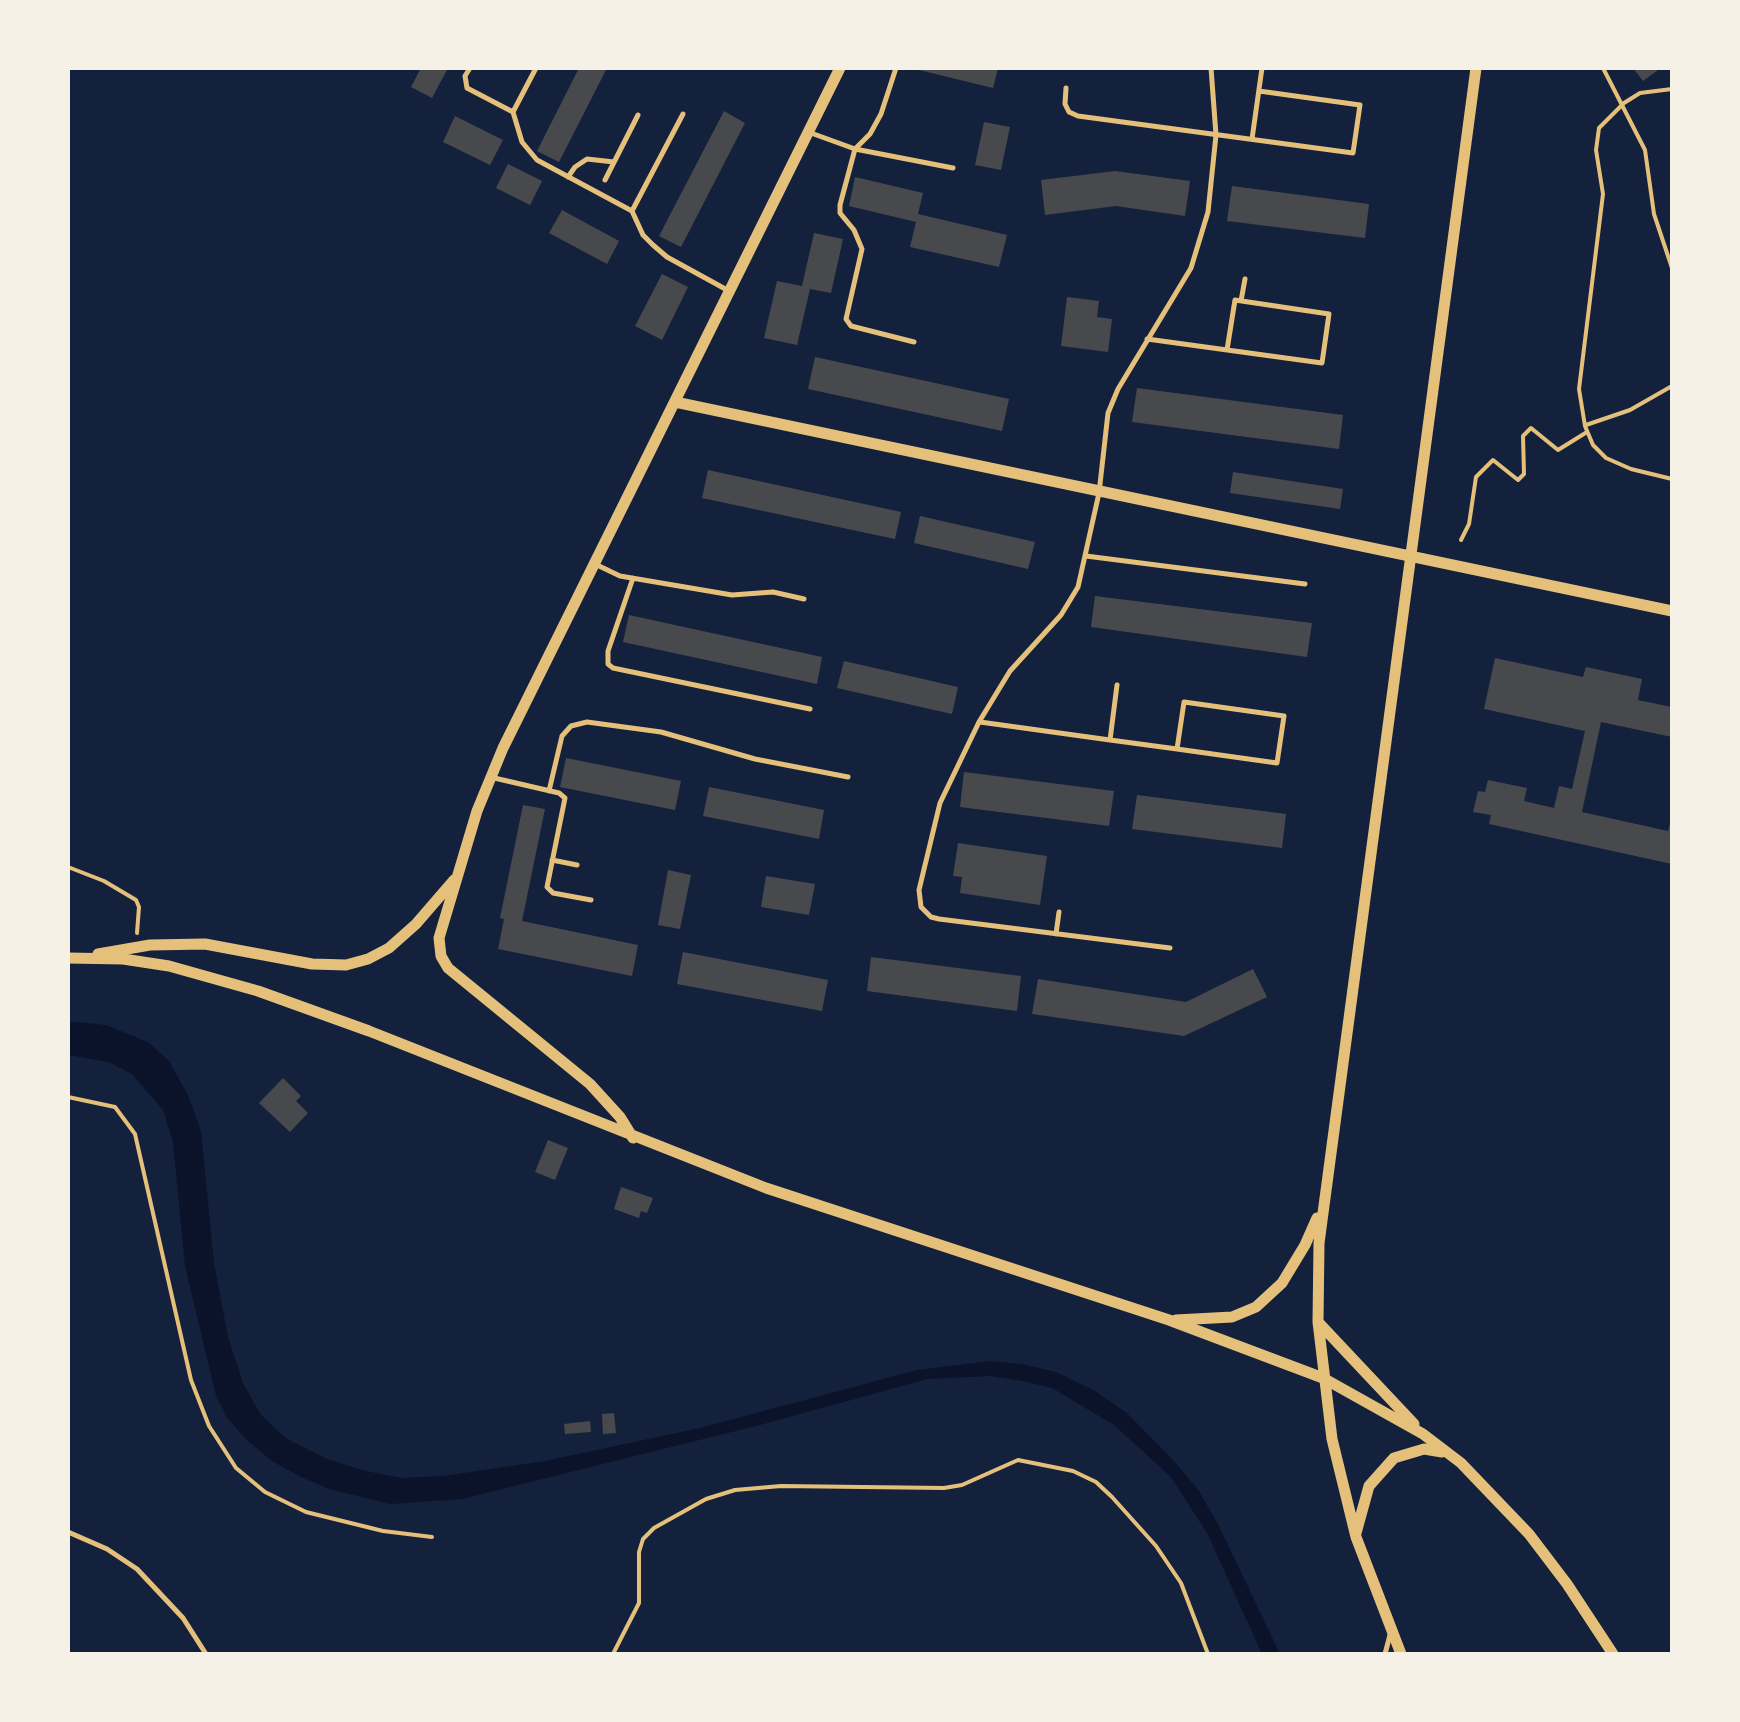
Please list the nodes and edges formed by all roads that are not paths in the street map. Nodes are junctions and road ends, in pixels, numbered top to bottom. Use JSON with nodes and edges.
{"nodes":[{"id":1,"x":470,"y":68,"type":"edge"},
{"id":2,"x":536,"y":68,"type":"edge"},
{"id":3,"x":840,"y":68,"type":"edge"},
{"id":4,"x":896,"y":68,"type":"edge"},
{"id":5,"x":1211,"y":68,"type":"edge"},
{"id":6,"x":1262,"y":68,"type":"edge"},
{"id":7,"x":1476,"y":68,"type":"edge"},
{"id":8,"x":1066,"y":88,"type":"dead end"},
{"id":9,"x":1259,"y":91,"type":"junction"},
{"id":10,"x":513,"y":112,"type":"junction"},
{"id":11,"x":683,"y":114,"type":"dead end"},
{"id":12,"x":638,"y":115,"type":"dead end"},
{"id":13,"x":808,"y":132,"type":"junction"},
{"id":14,"x":1216,"y":135,"type":"junction"},
{"id":15,"x":1252,"y":140,"type":"junction"},
{"id":16,"x":856,"y":149,"type":"junction"},
{"id":17,"x":614,"y":162,"type":"junction"},
{"id":18,"x":953,"y":168,"type":"dead end"},
{"id":19,"x":568,"y":177,"type":"junction"},
{"id":20,"x":605,"y":180,"type":"dead end"},
{"id":21,"x":632,"y":211,"type":"junction"},
{"id":22,"x":1245,"y":280,"type":"dead end"},
{"id":23,"x":730,"y":291,"type":"junction"},
{"id":24,"x":1242,"y":301,"type":"junction"},
{"id":25,"x":1148,"y":338,"type":"junction"},
{"id":26,"x":914,"y":342,"type":"dead end"},
{"id":27,"x":1227,"y":350,"type":"junction"},
{"id":28,"x":675,"y":402,"type":"junction"},
{"id":29,"x":1099,"y":492,"type":"junction"},
{"id":30,"x":1086,"y":556,"type":"junction"},
{"id":31,"x":1411,"y":559,"type":"junction"},
{"id":32,"x":595,"y":564,"type":"junction"},
{"id":33,"x":634,"y":578,"type":"junction"},
{"id":34,"x":1305,"y":584,"type":"dead end"},
{"id":35,"x":804,"y":598,"type":"dead end"},
{"id":36,"x":1672,"y":612,"type":"edge"},
{"id":37,"x":1117,"y":685,"type":"dead end"},
{"id":38,"x":810,"y":709,"type":"dead end"},
{"id":39,"x":979,"y":722,"type":"junction"},
{"id":40,"x":1110,"y":740,"type":"junction"},
{"id":41,"x":1177,"y":750,"type":"junction"},
{"id":42,"x":848,"y":776,"type":"dead end"},
{"id":43,"x":490,"y":777,"type":"junction"},
{"id":44,"x":549,"y":790,"type":"junction"},
{"id":45,"x":552,"y":860,"type":"junction"},
{"id":46,"x":577,"y":865,"type":"dead end"},
{"id":47,"x":457,"y":877,"type":"junction"},
{"id":48,"x":591,"y":900,"type":"dead end"},
{"id":49,"x":1059,"y":912,"type":"dead end"},
{"id":50,"x":1056,"y":934,"type":"junction"},
{"id":51,"x":1170,"y":948,"type":"dead end"},
{"id":52,"x":73,"y":958,"type":"edge"},
{"id":53,"x":633,"y":1138,"type":"junction"},
{"id":54,"x":1323,"y":1200,"type":"junction"},
{"id":55,"x":1169,"y":1320,"type":"junction"},
{"id":56,"x":1318,"y":1322,"type":"junction"},
{"id":57,"x":1323,"y":1378,"type":"junction"},
{"id":58,"x":1423,"y":1434,"type":"junction"},
{"id":59,"x":1452,"y":1456,"type":"junction"},
{"id":60,"x":68,"y":1532,"type":"edge"},
{"id":61,"x":1356,"y":1538,"type":"junction"},
{"id":62,"x":1390,"y":1632,"type":"junction"},
{"id":63,"x":207,"y":1654,"type":"edge"},
{"id":64,"x":1385,"y":1654,"type":"edge"},
{"id":65,"x":1401,"y":1654,"type":"edge"},
{"id":66,"x":1613,"y":1654,"type":"edge"}],
"edges":[{"from":1,"to":10,"type":"lane"},
{"from":2,"to":10,"type":"lane"},
{"from":3,"to":13,"type":"street"},
{"from":4,"to":16,"type":"lane"},
{"from":5,"to":14,"type":"lane"},
{"from":6,"to":9,"type":"lane"},
{"from":7,"to":31,"type":"street"},
{"from":8,"to":14,"type":"lane"},
{"from":9,"to":15,"type":"lane"},
{"from":9,"to":15,"type":"lane"},
{"from":10,"to":19,"type":"lane"},
{"from":11,"to":21,"type":"lane"},
{"from":12,"to":17,"type":"lane"},
{"from":13,"to":16,"type":"lane"},
{"from":13,"to":23,"type":"street"},
{"from":14,"to":15,"type":"lane"},
{"from":14,"to":25,"type":"lane"},
{"from":16,"to":18,"type":"lane"},
{"from":16,"to":26,"type":"lane"},
{"from":17,"to":19,"type":"lane"},
{"from":17,"to":20,"type":"lane"},
{"from":19,"to":21,"type":"lane"},
{"from":21,"to":23,"type":"lane"},
{"from":22,"to":24,"type":"lane"},
{"from":23,"to":28,"type":"street"},
{"from":24,"to":27,"type":"lane"},
{"from":24,"to":27,"type":"lane"},
{"from":25,"to":27,"type":"lane"},
{"from":25,"to":29,"type":"lane"},
{"from":28,"to":29,"type":"street"},
{"from":28,"to":32,"type":"street"},
{"from":29,"to":30,"type":"lane"},
{"from":29,"to":31,"type":"street"},
{"from":30,"to":34,"type":"lane"},
{"from":30,"to":39,"type":"lane"},
{"from":31,"to":36,"type":"street"},
{"from":31,"to":54,"type":"street"},
{"from":32,"to":33,"type":"lane"},
{"from":32,"to":43,"type":"street"},
{"from":33,"to":35,"type":"lane"},
{"from":33,"to":38,"type":"lane"},
{"from":37,"to":40,"type":"lane"},
{"from":39,"to":40,"type":"lane"},
{"from":39,"to":50,"type":"lane"},
{"from":40,"to":41,"type":"lane"},
{"from":41,"to":41,"type":"lane"},
{"from":42,"to":44,"type":"lane"},
{"from":43,"to":44,"type":"lane"},
{"from":43,"to":47,"type":"street"},
{"from":44,"to":45,"type":"lane"},
{"from":45,"to":46,"type":"lane"},
{"from":45,"to":48,"type":"lane"},
{"from":47,"to":52,"type":"street"},
{"from":47,"to":53,"type":"street"},
{"from":49,"to":50,"type":"lane"},
{"from":50,"to":51,"type":"lane"},
{"from":52,"to":53,"type":"street"},
{"from":53,"to":55,"type":"street"},
{"from":54,"to":55,"type":"street"},
{"from":54,"to":56,"type":"street"},
{"from":55,"to":57,"type":"street"},
{"from":56,"to":57,"type":"street"},
{"from":56,"to":58,"type":"street"},
{"from":57,"to":58,"type":"street"},
{"from":57,"to":61,"type":"street"},
{"from":58,"to":59,"type":"street"},
{"from":59,"to":61,"type":"street"},
{"from":59,"to":66,"type":"street"},
{"from":60,"to":63,"type":"lane"},
{"from":61,"to":62,"type":"street"},
{"from":62,"to":64,"type":"lane"},
{"from":62,"to":65,"type":"street"}]}
